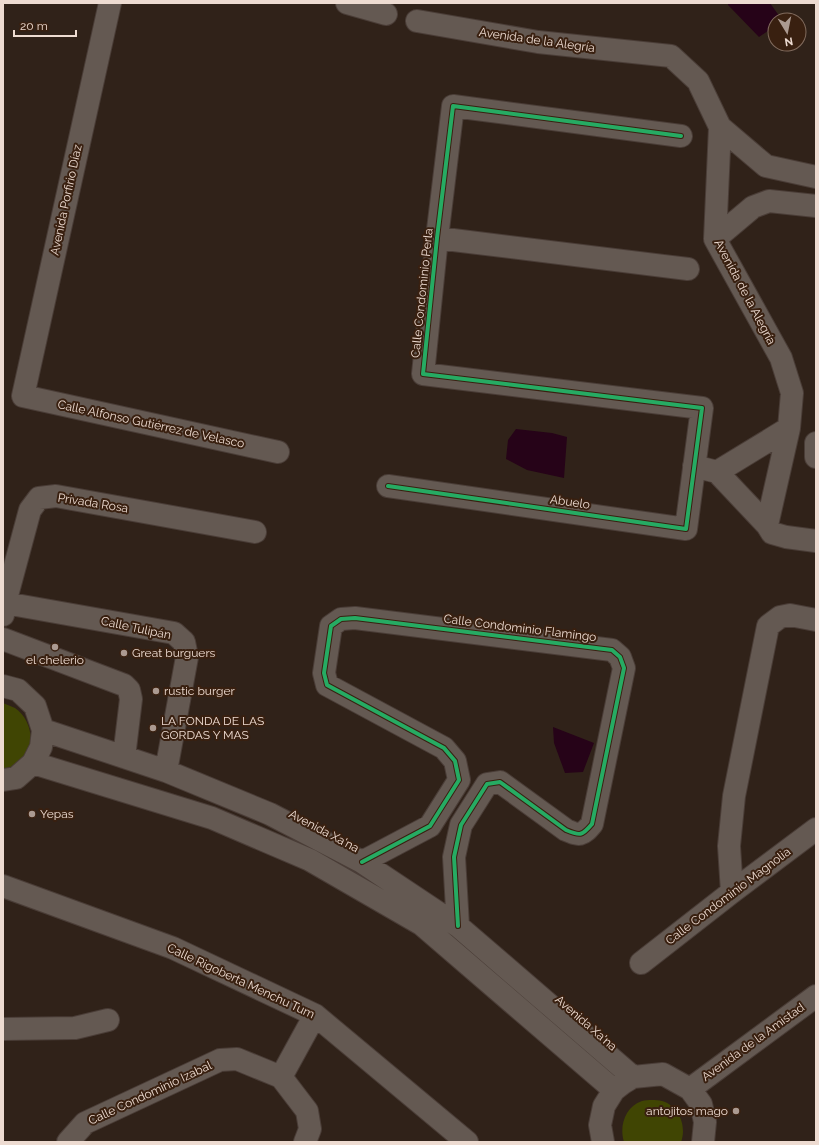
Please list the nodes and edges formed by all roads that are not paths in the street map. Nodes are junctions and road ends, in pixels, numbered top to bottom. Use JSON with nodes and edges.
{"nodes":[{"id":1,"x":110,"y":3,"type":"edge"},
{"id":2,"x":347,"y":3,"type":"edge"},
{"id":3,"x":386,"y":14,"type":"dead end"},
{"id":4,"x":417,"y":21,"type":"dead end"},
{"id":5,"x":720,"y":127,"type":"junction"},
{"id":6,"x":681,"y":136,"type":"dead end"},
{"id":7,"x":816,"y":177,"type":"edge"},
{"id":8,"x":816,"y":206,"type":"edge"},
{"id":9,"x":437,"y":238,"type":"junction"},
{"id":10,"x":714,"y":239,"type":"junction"},
{"id":11,"x":688,"y":269,"type":"dead end"},
{"id":12,"x":23,"y":396,"type":"joint"},
{"id":13,"x":789,"y":428,"type":"junction"},
{"id":14,"x":816,"y":443,"type":"edge"},
{"id":15,"x":816,"y":447,"type":"edge"},
{"id":16,"x":278,"y":452,"type":"dead end"},
{"id":17,"x":816,"y":457,"type":"edge"},
{"id":18,"x":694,"y":466,"type":"junction"},
{"id":19,"x":717,"y":472,"type":"junction"},
{"id":20,"x":388,"y":486,"type":"dead end"},
{"id":21,"x":767,"y":525,"type":"junction"},
{"id":22,"x":255,"y":532,"type":"dead end"},
{"id":23,"x":816,"y":541,"type":"edge"},
{"id":24,"x":4,"y":609,"type":"edge"},
{"id":25,"x":816,"y":620,"type":"edge"},
{"id":26,"x":3,"y":640,"type":"edge"},
{"id":27,"x":3,"y":686,"type":"edge"},
{"id":28,"x":42,"y":730,"type":"junction"},
{"id":29,"x":124,"y":757,"type":"junction"},
{"id":30,"x":33,"y":763,"type":"junction"},
{"id":31,"x":166,"y":771,"type":"junction"},
{"id":32,"x":3,"y":780,"type":"edge"},
{"id":33,"x":446,"y":800,"type":"junction"},
{"id":34,"x":468,"y":814,"type":"junction"},
{"id":35,"x":816,"y":829,"type":"edge"},
{"id":36,"x":362,"y":862,"type":"junction"},
{"id":37,"x":3,"y":886,"type":"edge"},
{"id":38,"x":732,"y":892,"type":"junction"},
{"id":39,"x":458,"y":926,"type":"junction"},
{"id":40,"x":641,"y":963,"type":"dead end"},
{"id":41,"x":816,"y":996,"type":"edge"},
{"id":42,"x":315,"y":1015,"type":"junction"},
{"id":43,"x":108,"y":1020,"type":"dead end"},
{"id":44,"x":3,"y":1029,"type":"edge"},
{"id":45,"x":282,"y":1077,"type":"junction"},
{"id":46,"x":633,"y":1077,"type":"junction"},
{"id":47,"x":690,"y":1089,"type":"junction"},
{"id":48,"x":614,"y":1090,"type":"junction"},
{"id":49,"x":68,"y":1142,"type":"edge"},
{"id":50,"x":305,"y":1142,"type":"edge"},
{"id":51,"x":467,"y":1142,"type":"edge"},
{"id":52,"x":603,"y":1142,"type":"edge"},
{"id":53,"x":703,"y":1142,"type":"edge"}],
"edges":[{"from":1,"to":12,"type":"street","name":"Avenida Porfirio Díaz"},
{"from":2,"to":3,"type":"street"},
{"from":4,"to":5,"type":"street","name":"Avenida de la Alegría"},
{"from":5,"to":7,"type":"street"},
{"from":5,"to":10,"type":"street","name":"Avenida de la Alegría"},
{"from":6,"to":9,"type":"street","name":"Calle Condominio Perla"},
{"from":8,"to":10,"type":"street"},
{"from":9,"to":11,"type":"street","name":"Calle Condominio Perla"},
{"from":9,"to":18,"type":"street","name":"Calle Condominio Perla"},
{"from":10,"to":13,"type":"street","name":"Avenida de la Alegría"},
{"from":12,"to":16,"type":"street","name":"Calle Alfonso Gutiérrez de Velasco"},
{"from":13,"to":19,"type":"street"},
{"from":13,"to":21,"type":"street","name":"Avenida de la Alegría"},
{"from":14,"to":15,"type":"street"},
{"from":15,"to":17,"type":"street"},
{"from":18,"to":19,"type":"street"},
{"from":18,"to":20,"type":"street","name":"Abuelo"},
{"from":19,"to":21,"type":"street"},
{"from":21,"to":23,"type":"street"},
{"from":22,"to":24,"type":"street","name":"Privada Rosa"},
{"from":24,"to":31,"type":"street","name":"Calle Tulipán"},
{"from":25,"to":38,"type":"street"},
{"from":26,"to":29,"type":"street"},
{"from":27,"to":28,"type":"street"},
{"from":28,"to":29,"type":"street","name":"Avenida Xa'na"},
{"from":28,"to":30,"type":"street"},
{"from":29,"to":31,"type":"street","name":"Avenida Xa'na"},
{"from":30,"to":32,"type":"street"},
{"from":30,"to":48,"type":"street"},
{"from":31,"to":36,"type":"street","name":"Avenida Xa'na"},
{"from":33,"to":34,"type":"street"},
{"from":33,"to":34,"type":"street","name":"Calle Condominio Flamingo"},
{"from":33,"to":36,"type":"street"},
{"from":34,"to":39,"type":"street"},
{"from":35,"to":38,"type":"street","name":"Calle Condominio Magnolia"},
{"from":36,"to":39,"type":"street","name":"Avenida Xa'na"},
{"from":37,"to":42,"type":"street","name":"Calle Rigoberta Menchu Tum"},
{"from":38,"to":40,"type":"street","name":"Calle Condominio Magnolia"},
{"from":39,"to":46,"type":"street","name":"Avenida Xa'na"},
{"from":41,"to":47,"type":"street","name":"Avenida de la Amistad"},
{"from":42,"to":45,"type":"street"},
{"from":42,"to":51,"type":"street","name":"Calle Rigoberta Menchu Tum"},
{"from":43,"to":44,"type":"street"},
{"from":45,"to":49,"type":"street","name":"Calle Condominio Izabal"},
{"from":45,"to":50,"type":"street"},
{"from":46,"to":47,"type":"street"},
{"from":46,"to":48,"type":"street"},
{"from":47,"to":53,"type":"street"},
{"from":48,"to":52,"type":"street"}]}
